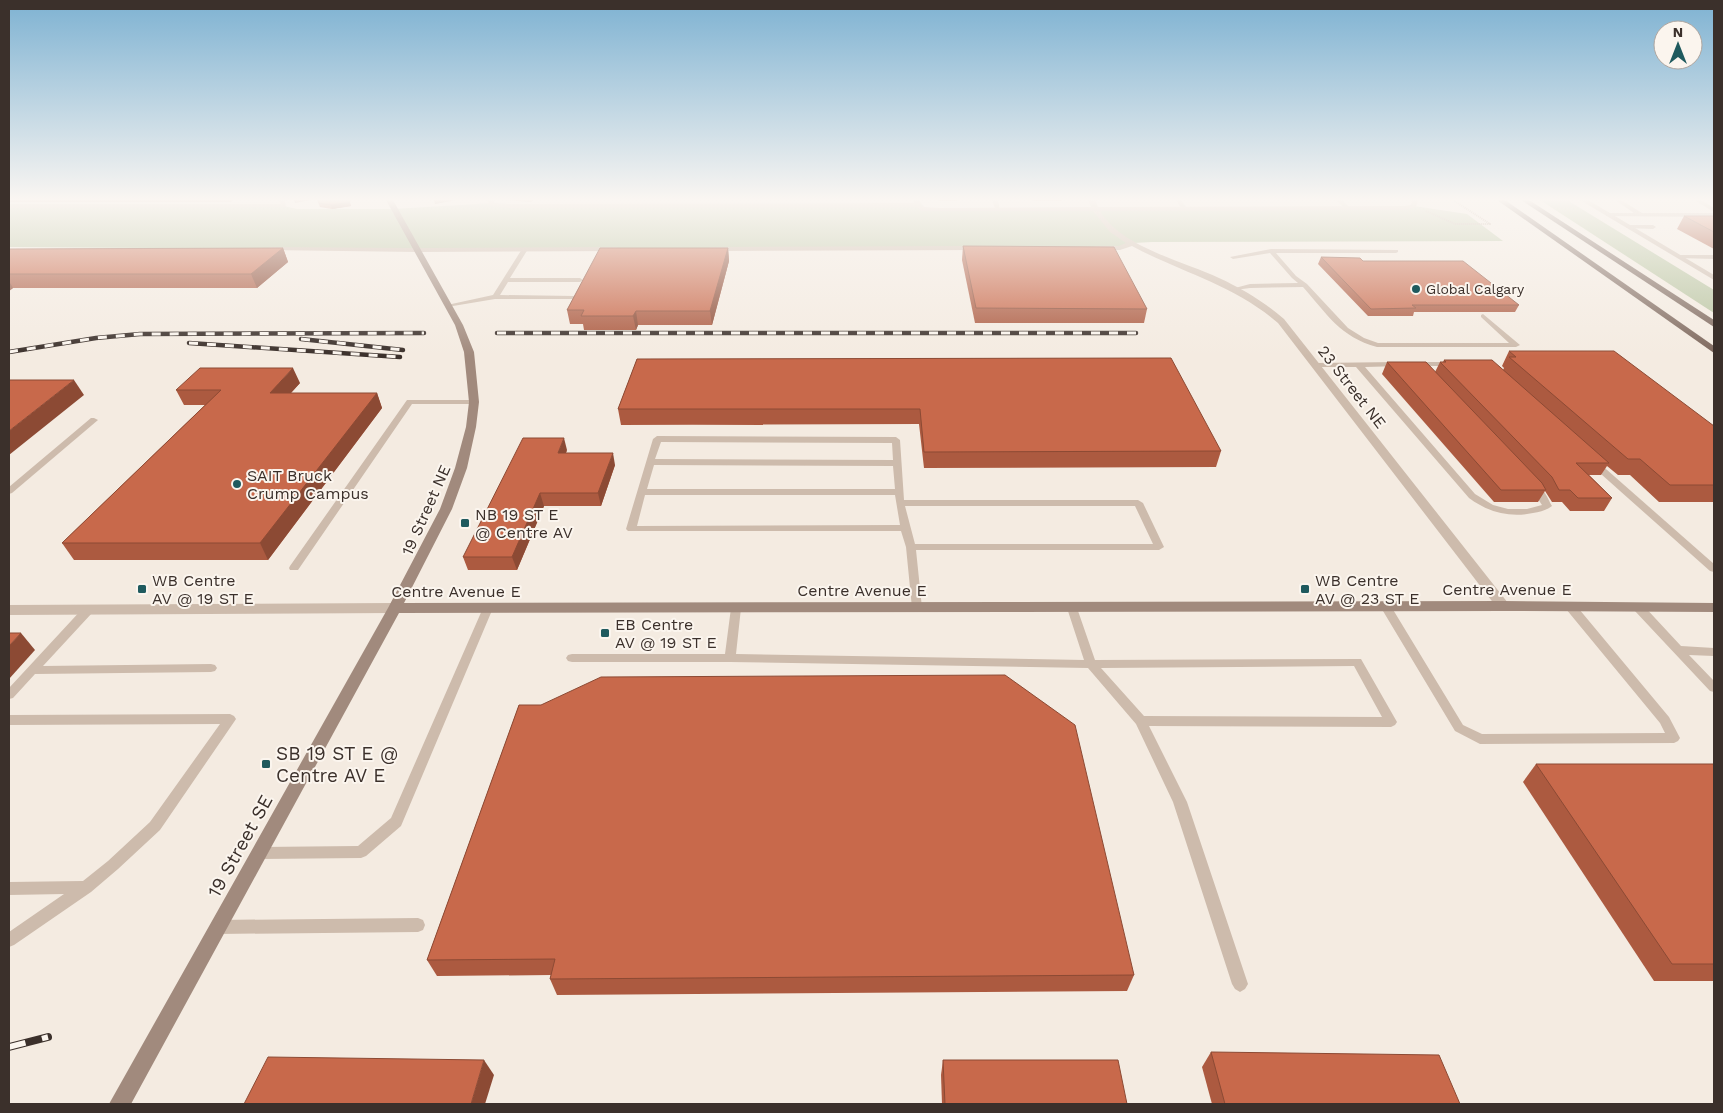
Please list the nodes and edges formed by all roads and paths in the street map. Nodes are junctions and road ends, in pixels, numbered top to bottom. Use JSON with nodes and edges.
{"nodes":[{"id":1,"x":418,"y":252,"type":"edge"},
{"id":2,"x":523,"y":252,"type":"edge"},
{"id":3,"x":1153,"y":252,"type":"edge"},
{"id":4,"x":1265,"y":252,"type":"edge"},
{"id":5,"x":1272,"y":252,"type":"edge"},
{"id":6,"x":1574,"y":252,"type":"edge"},
{"id":7,"x":1604,"y":252,"type":"edge"},
{"id":8,"x":1671,"y":252,"type":"edge"},
{"id":9,"x":1233,"y":257,"type":"dead end"},
{"id":10,"x":1680,"y":257,"type":"junction"},
{"id":11,"x":1714,"y":257,"type":"edge"},
{"id":12,"x":1714,"y":278,"type":"edge"},
{"id":13,"x":506,"y":280,"type":"junction"},
{"id":14,"x":580,"y":280,"type":"dead end"},
{"id":15,"x":1305,"y":285,"type":"junction"},
{"id":16,"x":1236,"y":289,"type":"junction"},
{"id":17,"x":495,"y":298,"type":"junction"},
{"id":18,"x":575,"y":298,"type":"edge"},
{"id":19,"x":448,"y":306,"type":"junction"},
{"id":20,"x":1483,"y":316,"type":"edge"},
{"id":21,"x":1714,"y":324,"type":"edge"},
{"id":22,"x":1714,"y":350,"type":"edge"},
{"id":23,"x":1420,"y":364,"type":"junction"},
{"id":24,"x":1457,"y":364,"type":"edge"},
{"id":25,"x":1316,"y":365,"type":"junction"},
{"id":26,"x":1359,"y":365,"type":"junction"},
{"id":27,"x":1426,"y":372,"type":"edge"},
{"id":28,"x":474,"y":402,"type":"junction"},
{"id":29,"x":94,"y":420,"type":"dead end"},
{"id":30,"x":1591,"y":460,"type":"edge"},
{"id":31,"x":650,"y":462,"type":"junction"},
{"id":32,"x":897,"y":463,"type":"junction"},
{"id":33,"x":1527,"y":479,"type":"edge"},
{"id":34,"x":9,"y":491,"type":"edge"},
{"id":35,"x":642,"y":492,"type":"junction"},
{"id":36,"x":899,"y":492,"type":"junction"},
{"id":37,"x":900,"y":503,"type":"junction"},
{"id":38,"x":905,"y":528,"type":"junction"},
{"id":39,"x":911,"y":546,"type":"junction"},
{"id":40,"x":294,"y":568,"type":"dead end"},
{"id":41,"x":1714,"y":569,"type":"edge"},
{"id":42,"x":1385,"y":606,"type":"junction"},
{"id":43,"x":1503,"y":606,"type":"junction"},
{"id":44,"x":1570,"y":606,"type":"junction"},
{"id":45,"x":1638,"y":607,"type":"junction"},
{"id":46,"x":395,"y":608,"type":"junction"},
{"id":47,"x":488,"y":608,"type":"junction"},
{"id":48,"x":736,"y":608,"type":"junction"},
{"id":49,"x":918,"y":608,"type":"junction"},
{"id":50,"x":1072,"y":608,"type":"junction"},
{"id":51,"x":1714,"y":608,"type":"edge"},
{"id":52,"x":9,"y":610,"type":"edge"},
{"id":53,"x":88,"y":610,"type":"junction"},
{"id":54,"x":1678,"y":650,"type":"junction"},
{"id":55,"x":1714,"y":652,"type":"edge"},
{"id":56,"x":572,"y":658,"type":"dead end"},
{"id":57,"x":730,"y":658,"type":"junction"},
{"id":58,"x":1091,"y":664,"type":"junction"},
{"id":59,"x":211,"y":668,"type":"dead end"},
{"id":60,"x":32,"y":670,"type":"junction"},
{"id":61,"x":1714,"y":688,"type":"edge"},
{"id":62,"x":9,"y":695,"type":"edge"},
{"id":63,"x":9,"y":720,"type":"edge"},
{"id":64,"x":1141,"y":721,"type":"junction"},
{"id":65,"x":261,"y":852,"type":"junction"},
{"id":66,"x":86,"y":887,"type":"junction"},
{"id":67,"x":9,"y":888,"type":"edge"},
{"id":68,"x":418,"y":925,"type":"dead end"},
{"id":69,"x":218,"y":927,"type":"junction"},
{"id":70,"x":9,"y":940,"type":"edge"},
{"id":71,"x":1240,"y":984,"type":"dead end"},
{"id":72,"x":120,"y":1104,"type":"edge"}],
"edges":[{"from":1,"to":19,"type":"street","name":"19 Street NE"},
{"from":2,"to":13,"type":"lane"},
{"from":3,"to":16,"type":"street","name":"23 Street NE"},
{"from":4,"to":9,"type":"lane"},
{"from":5,"to":15,"type":"lane"},
{"from":6,"to":22,"type":"main road"},
{"from":7,"to":21,"type":"main road"},
{"from":8,"to":10,"type":"street"},
{"from":10,"to":11,"type":"lane"},
{"from":10,"to":12,"type":"street"},
{"from":13,"to":14,"type":"lane"},
{"from":13,"to":17,"type":"lane"},
{"from":15,"to":16,"type":"lane"},
{"from":15,"to":20,"type":"lane"},
{"from":16,"to":25,"type":"street","name":"23 Street NE"},
{"from":17,"to":18,"type":"lane"},
{"from":17,"to":19,"type":"lane"},
{"from":19,"to":28,"type":"street","name":"19 Street NE"},
{"from":23,"to":24,"type":"lane"},
{"from":23,"to":26,"type":"lane"},
{"from":23,"to":27,"type":"lane"},
{"from":25,"to":26,"type":"lane"},
{"from":25,"to":43,"type":"street","name":"23 Street NE"},
{"from":26,"to":33,"type":"lane"},
{"from":28,"to":40,"type":"lane"},
{"from":28,"to":46,"type":"street","name":"19 Street NE"},
{"from":29,"to":34,"type":"lane"},
{"from":30,"to":41,"type":"lane"},
{"from":31,"to":32,"type":"lane"},
{"from":31,"to":32,"type":"lane"},
{"from":31,"to":35,"type":"lane"},
{"from":32,"to":36,"type":"lane"},
{"from":35,"to":36,"type":"lane"},
{"from":35,"to":38,"type":"lane"},
{"from":36,"to":37,"type":"lane"},
{"from":37,"to":38,"type":"lane"},
{"from":37,"to":39,"type":"lane"},
{"from":38,"to":39,"type":"lane"},
{"from":39,"to":49,"type":"lane"},
{"from":42,"to":43,"type":"street","name":"Centre Avenue E"},
{"from":42,"to":44,"type":"lane"},
{"from":42,"to":50,"type":"street","name":"Centre Avenue E"},
{"from":43,"to":44,"type":"street","name":"Centre Avenue E"},
{"from":44,"to":45,"type":"street","name":"Centre Avenue E"},
{"from":45,"to":51,"type":"street","name":"Centre Avenue E"},
{"from":45,"to":54,"type":"lane"},
{"from":46,"to":47,"type":"street","name":"Centre Avenue E"},
{"from":46,"to":53,"type":"street","name":"Centre Avenue E"},
{"from":46,"to":65,"type":"street","name":"19 Street SE"},
{"from":47,"to":48,"type":"street","name":"Centre Avenue E"},
{"from":47,"to":65,"type":"lane"},
{"from":48,"to":49,"type":"street","name":"Centre Avenue E"},
{"from":48,"to":57,"type":"lane"},
{"from":49,"to":50,"type":"street","name":"Centre Avenue E"},
{"from":50,"to":58,"type":"lane"},
{"from":52,"to":53,"type":"street","name":"Centre Avenue E"},
{"from":53,"to":60,"type":"lane"},
{"from":54,"to":55,"type":"lane"},
{"from":54,"to":61,"type":"lane"},
{"from":56,"to":57,"type":"lane"},
{"from":57,"to":58,"type":"lane"},
{"from":58,"to":64,"type":"lane"},
{"from":58,"to":64,"type":"lane"},
{"from":59,"to":60,"type":"lane"},
{"from":60,"to":62,"type":"lane"},
{"from":63,"to":66,"type":"lane"},
{"from":64,"to":71,"type":"lane"},
{"from":65,"to":69,"type":"street","name":"19 Street SE"},
{"from":66,"to":67,"type":"lane"},
{"from":66,"to":70,"type":"lane"},
{"from":68,"to":69,"type":"lane"},
{"from":69,"to":72,"type":"street","name":"19 Street SE"}]}
